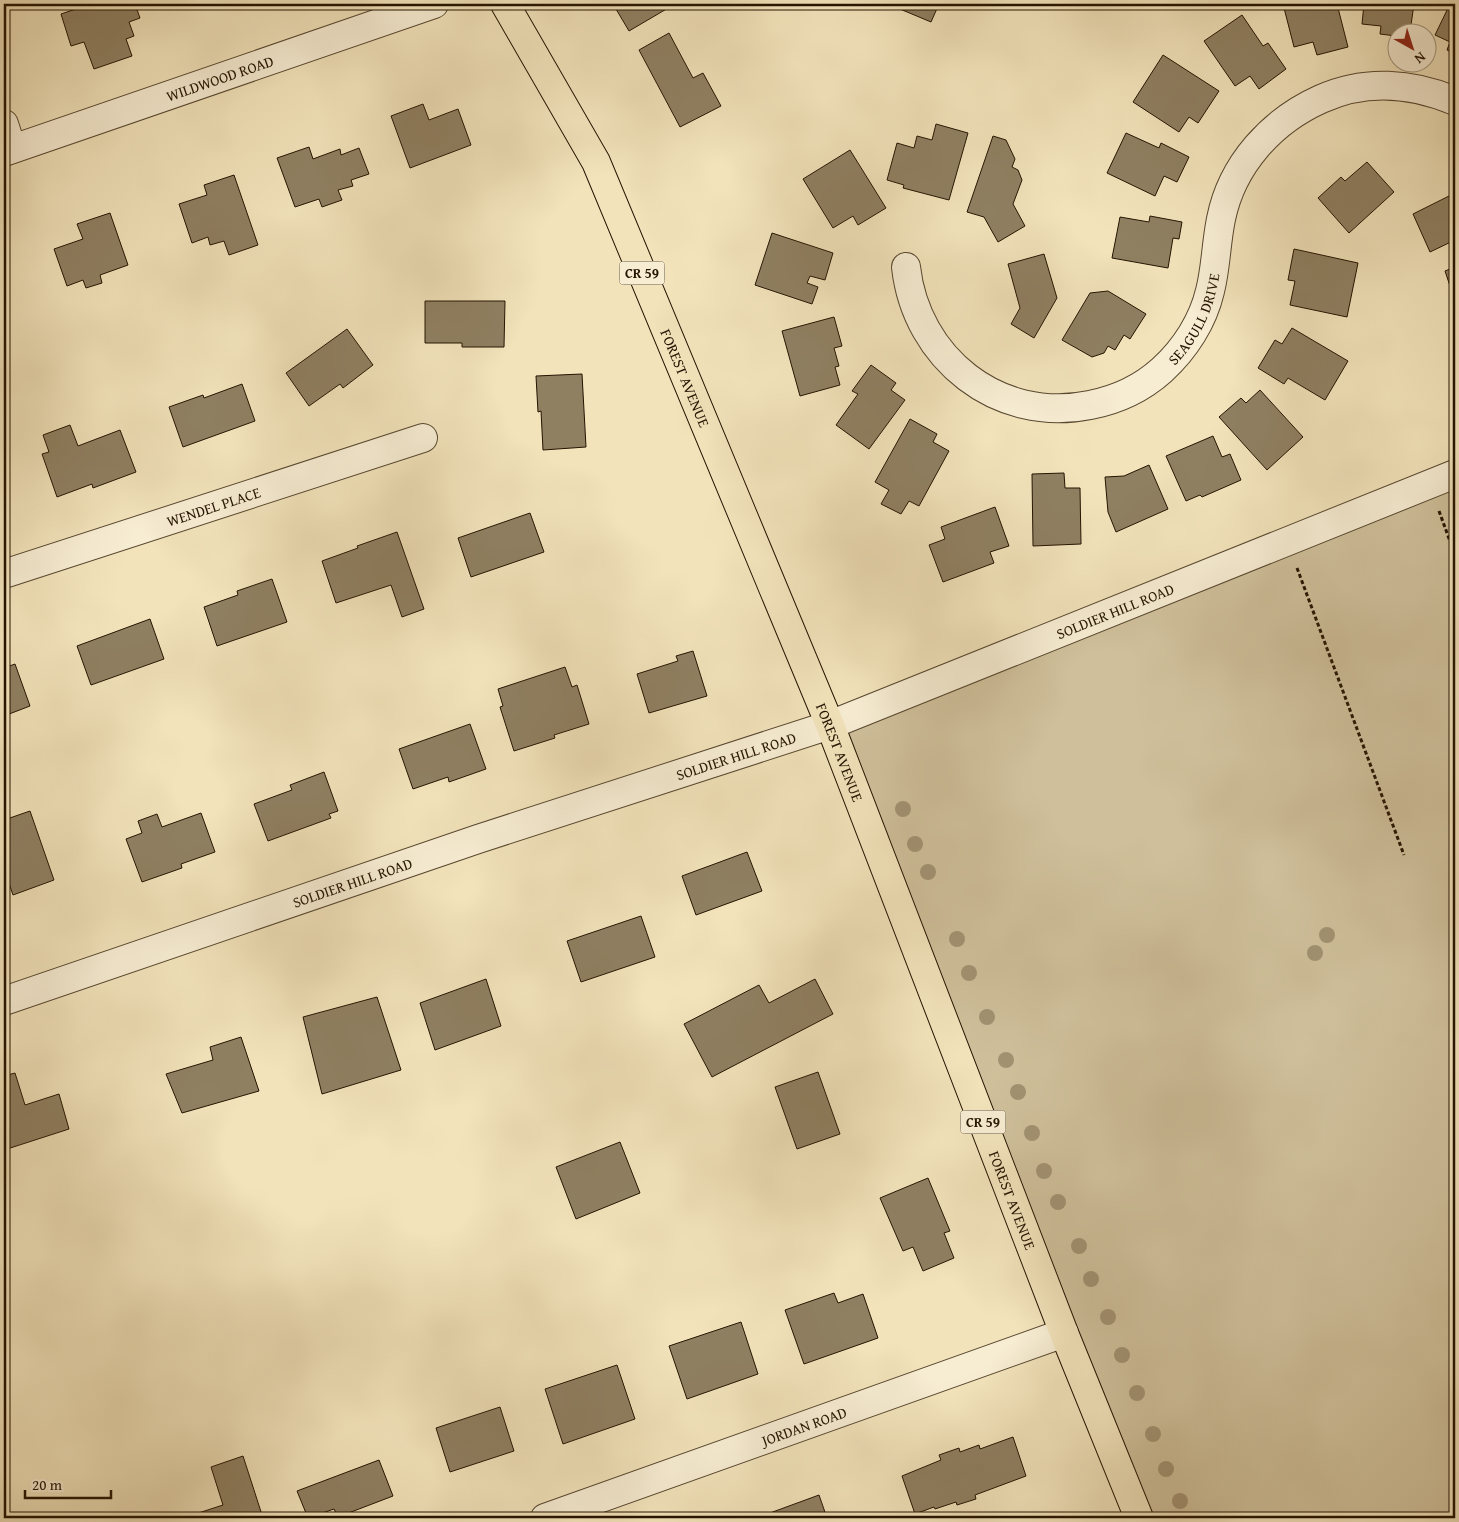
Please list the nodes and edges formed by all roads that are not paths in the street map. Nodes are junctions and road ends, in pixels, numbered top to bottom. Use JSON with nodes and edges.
{"nodes":[{"id":1,"x":434,"y":4,"type":"edge"},
{"id":2,"x":504,"y":4,"type":"edge"},
{"id":3,"x":1455,"y":101,"type":"edge"},
{"id":4,"x":7,"y":141,"type":"edge"},
{"id":5,"x":906,"y":267,"type":"dead end"},
{"id":6,"x":423,"y":438,"type":"dead end"},
{"id":7,"x":1455,"y":474,"type":"edge"},
{"id":8,"x":4,"y":574,"type":"edge"},
{"id":9,"x":830,"y":725,"type":"junction"},
{"id":10,"x":4,"y":1001,"type":"edge"},
{"id":11,"x":1064,"y":1333,"type":"junction"},
{"id":12,"x":544,"y":1518,"type":"edge"},
{"id":13,"x":1138,"y":1518,"type":"edge"}],
"edges":[{"from":1,"to":4,"type":"street","name":"WILDWOOD ROAD"},
{"from":2,"to":9,"type":"main road","name":"FOREST AVENUE","number":"CR 59"},
{"from":3,"to":5,"type":"street","name":"SEAGULL DRIVE"},
{"from":6,"to":8,"type":"street","name":"WENDEL PLACE"},
{"from":7,"to":9,"type":"street","name":"SOLDIER HILL ROAD"},
{"from":9,"to":10,"type":"street","name":"SOLDIER HILL ROAD"},
{"from":9,"to":11,"type":"main road","name":"FOREST AVENUE","number":"CR 59"},
{"from":11,"to":12,"type":"street","name":"JORDAN ROAD"},
{"from":11,"to":13,"type":"main road","name":"FOREST AVENUE","number":"CR 59"}]}
